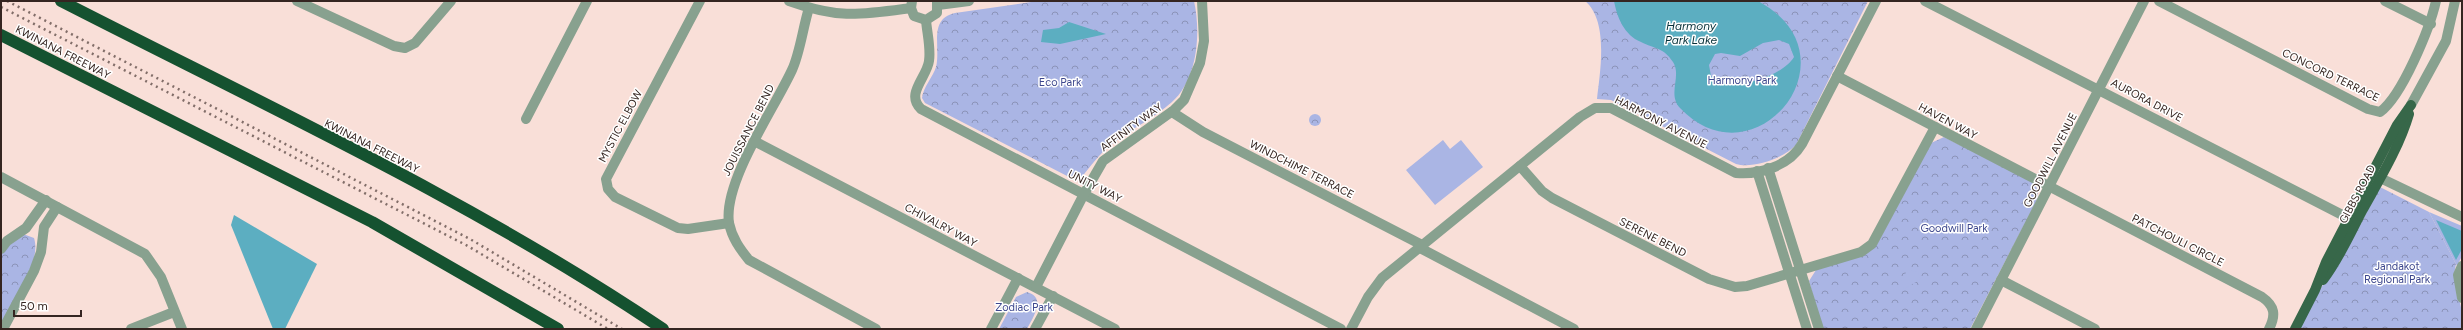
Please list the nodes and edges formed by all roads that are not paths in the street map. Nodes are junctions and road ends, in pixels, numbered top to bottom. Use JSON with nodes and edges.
{"nodes":[{"id":1,"x":62,"y":1,"type":"edge"},
{"id":2,"x":297,"y":1,"type":"edge"},
{"id":3,"x":450,"y":1,"type":"edge"},
{"id":4,"x":587,"y":1,"type":"edge"},
{"id":5,"x":700,"y":1,"type":"edge"},
{"id":6,"x":789,"y":1,"type":"edge"},
{"id":7,"x":969,"y":1,"type":"edge"},
{"id":8,"x":1202,"y":1,"type":"edge"},
{"id":9,"x":1876,"y":1,"type":"edge"},
{"id":10,"x":1925,"y":1,"type":"edge"},
{"id":11,"x":2144,"y":1,"type":"edge"},
{"id":12,"x":2159,"y":1,"type":"edge"},
{"id":13,"x":2386,"y":1,"type":"edge"},
{"id":14,"x":2436,"y":1,"type":"edge"},
{"id":15,"x":2455,"y":1,"type":"edge"},
{"id":16,"x":938,"y":3,"type":"edge"},
{"id":17,"x":911,"y":5,"type":"edge"},
{"id":18,"x":2176,"y":5,"type":"edge"},
{"id":19,"x":809,"y":8,"type":"junction"},
{"id":20,"x":926,"y":20,"type":"junction"},
{"id":21,"x":2430,"y":24,"type":"junction"},
{"id":22,"x":1,"y":35,"type":"edge"},
{"id":23,"x":1837,"y":76,"type":"junction"},
{"id":24,"x":2100,"y":89,"type":"junction"},
{"id":25,"x":2411,"y":105,"type":"joint"},
{"id":26,"x":1172,"y":112,"type":"junction"},
{"id":27,"x":526,"y":119,"type":"dead end"},
{"id":28,"x":1935,"y":127,"type":"junction"},
{"id":29,"x":756,"y":142,"type":"junction"},
{"id":30,"x":1520,"y":166,"type":"junction"},
{"id":31,"x":1768,"y":168,"type":"junction"},
{"id":32,"x":1757,"y":172,"type":"junction"},
{"id":33,"x":2376,"y":176,"type":"junction"},
{"id":34,"x":1,"y":177,"type":"edge"},
{"id":35,"x":2049,"y":187,"type":"junction"},
{"id":36,"x":1084,"y":194,"type":"junction"},
{"id":37,"x":46,"y":200,"type":"junction"},
{"id":38,"x":57,"y":207,"type":"junction"},
{"id":39,"x":2462,"y":217,"type":"edge"},
{"id":40,"x":2353,"y":221,"type":"junction"},
{"id":41,"x":729,"y":223,"type":"junction"},
{"id":42,"x":26,"y":228,"type":"junction"},
{"id":43,"x":42,"y":237,"type":"junction"},
{"id":44,"x":1421,"y":247,"type":"junction"},
{"id":45,"x":1,"y":248,"type":"edge"},
{"id":46,"x":2462,"y":266,"type":"edge"},
{"id":47,"x":1801,"y":270,"type":"junction"},
{"id":48,"x":1790,"y":274,"type":"junction"},
{"id":49,"x":1018,"y":278,"type":"junction"},
{"id":50,"x":2001,"y":280,"type":"junction"},
{"id":51,"x":1036,"y":287,"type":"junction"},
{"id":52,"x":1052,"y":296,"type":"junction"},
{"id":53,"x":2462,"y":298,"type":"edge"},
{"id":54,"x":174,"y":312,"type":"junction"},
{"id":55,"x":3,"y":329,"type":"edge"},
{"id":56,"x":131,"y":329,"type":"edge"},
{"id":57,"x":182,"y":329,"type":"edge"},
{"id":58,"x":558,"y":329,"type":"edge"},
{"id":59,"x":663,"y":329,"type":"edge"},
{"id":60,"x":876,"y":329,"type":"edge"},
{"id":61,"x":991,"y":329,"type":"edge"},
{"id":62,"x":1036,"y":329,"type":"edge"},
{"id":63,"x":1115,"y":329,"type":"edge"},
{"id":64,"x":1341,"y":329,"type":"edge"},
{"id":65,"x":1351,"y":329,"type":"edge"},
{"id":66,"x":1574,"y":329,"type":"edge"},
{"id":67,"x":1808,"y":329,"type":"edge"},
{"id":68,"x":1819,"y":329,"type":"edge"},
{"id":69,"x":1976,"y":329,"type":"edge"},
{"id":70,"x":2095,"y":329,"type":"edge"},
{"id":71,"x":2269,"y":329,"type":"edge"},
{"id":72,"x":2295,"y":329,"type":"edge"}],
"edges":[{"from":1,"to":59,"type":"highway","name":"KWINANA FREEWAY"},
{"from":2,"to":3,"type":"street"},
{"from":4,"to":27,"type":"street"},
{"from":5,"to":41,"type":"street","name":"MYSTIC ELBOW"},
{"from":6,"to":19,"type":"street"},
{"from":7,"to":16,"type":"street"},
{"from":8,"to":26,"type":"street","name":"AFFINITY WAY"},
{"from":9,"to":23,"type":"street","name":"HARMONY AVENUE"},
{"from":10,"to":24,"type":"street","name":"AURORA DRIVE"},
{"from":11,"to":24,"type":"street","name":"GOODWILL AVENUE"},
{"from":12,"to":18,"type":"street","name":"CONCORD TERRACE"},
{"from":13,"to":21,"type":"street"},
{"from":14,"to":21,"type":"street","name":"CONCORD TERRACE"},
{"from":15,"to":25,"type":"street","name":"GIBBS ROAD"},
{"from":16,"to":20,"type":"street"},
{"from":17,"to":19,"type":"street"},
{"from":17,"to":20,"type":"street"},
{"from":18,"to":21,"type":"street","name":"CONCORD TERRACE"},
{"from":19,"to":29,"type":"street","name":"JOUISSANCE BEND"},
{"from":20,"to":36,"type":"street","name":"UNITY WAY"},
{"from":22,"to":58,"type":"highway","name":"KWINANA FREEWAY"},
{"from":23,"to":28,"type":"street","name":"HAVEN WAY"},
{"from":23,"to":31,"type":"street","name":"HARMONY AVENUE"},
{"from":24,"to":35,"type":"street","name":"GOODWILL AVENUE"},
{"from":24,"to":40,"type":"street","name":"AURORA DRIVE"},
{"from":25,"to":33,"type":"main road","name":"GIBBS ROAD"},
{"from":26,"to":36,"type":"street","name":"AFFINITY WAY"},
{"from":26,"to":44,"type":"street","name":"WINDCHIME TERRACE"},
{"from":28,"to":35,"type":"street","name":"HAVEN WAY"},
{"from":28,"to":47,"type":"street","name":"SERENE BEND"},
{"from":29,"to":41,"type":"street","name":"JOUISSANCE BEND"},
{"from":29,"to":49,"type":"street","name":"CHIVALRY WAY"},
{"from":30,"to":32,"type":"street","name":"HARMONY AVENUE"},
{"from":30,"to":44,"type":"street","name":"HARMONY AVENUE"},
{"from":30,"to":48,"type":"street","name":"SERENE BEND"},
{"from":31,"to":32,"type":"street","name":"HARMONY AVENUE"},
{"from":31,"to":47,"type":"street"},
{"from":32,"to":48,"type":"street"},
{"from":33,"to":39,"type":"street"},
{"from":33,"to":40,"type":"main road","name":"GIBBS ROAD"},
{"from":34,"to":37,"type":"street"},
{"from":35,"to":50,"type":"street","name":"GOODWILL AVENUE"},
{"from":35,"to":71,"type":"street","name":"PATCHOULI CIRCLE"},
{"from":36,"to":51,"type":"street","name":"AFFINITY WAY"},
{"from":36,"to":64,"type":"street","name":"UNITY WAY"},
{"from":37,"to":38,"type":"street"},
{"from":37,"to":42,"type":"street"},
{"from":38,"to":43,"type":"street"},
{"from":38,"to":54,"type":"street"},
{"from":40,"to":72,"type":"main road","name":"GIBBS ROAD"},
{"from":41,"to":60,"type":"street","name":"JOUISSANCE BEND"},
{"from":42,"to":43,"type":"street"},
{"from":42,"to":45,"type":"street"},
{"from":43,"to":55,"type":"street"},
{"from":44,"to":65,"type":"street","name":"HARMONY AVENUE"},
{"from":44,"to":66,"type":"street","name":"WINDCHIME TERRACE"},
{"from":46,"to":53,"type":"street"},
{"from":47,"to":48,"type":"street","name":"SERENE BEND"},
{"from":47,"to":68,"type":"street"},
{"from":48,"to":67,"type":"street"},
{"from":49,"to":51,"type":"street","name":"CHIVALRY WAY"},
{"from":49,"to":61,"type":"street"},
{"from":50,"to":69,"type":"street","name":"GOODWILL AVENUE"},
{"from":50,"to":70,"type":"street"},
{"from":51,"to":52,"type":"street","name":"CHIVALRY WAY"},
{"from":52,"to":62,"type":"street"},
{"from":52,"to":63,"type":"street","name":"CHIVALRY WAY"},
{"from":54,"to":56,"type":"street"},
{"from":54,"to":57,"type":"street"}]}
